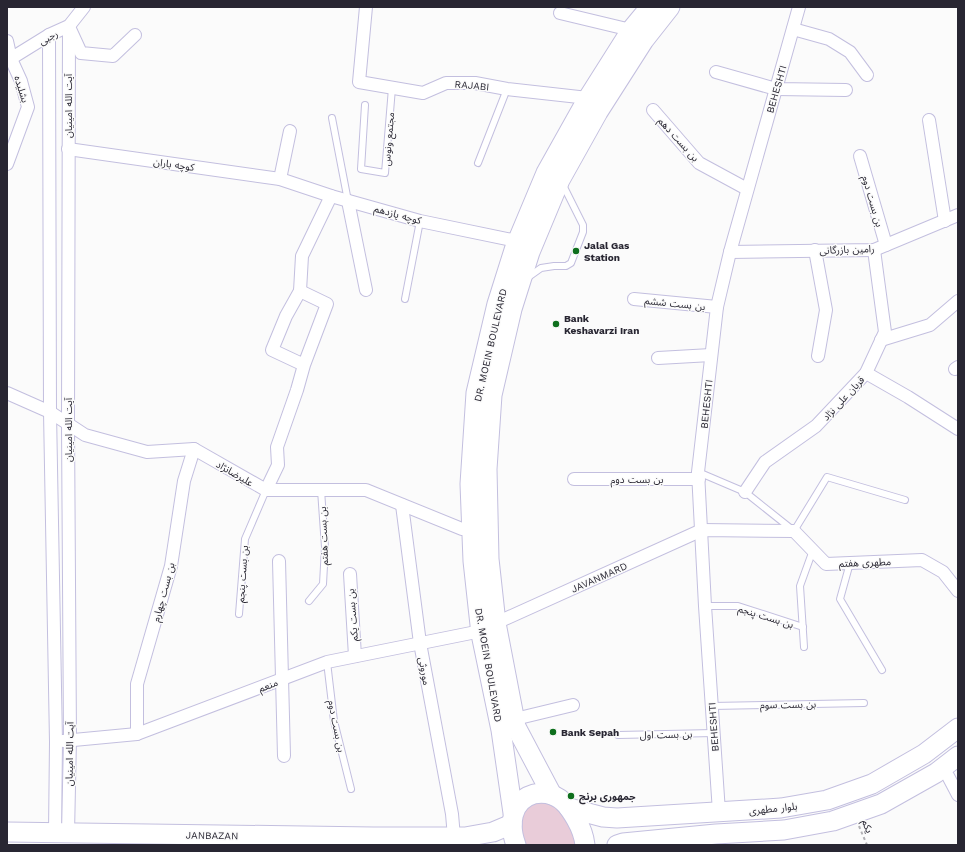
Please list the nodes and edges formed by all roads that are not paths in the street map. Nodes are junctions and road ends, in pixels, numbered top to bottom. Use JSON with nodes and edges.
{"nodes":[{"id":1,"x":84,"y":7,"type":"edge"},
{"id":2,"x":366,"y":7,"type":"edge"},
{"id":3,"x":650,"y":7,"type":"edge"},
{"id":4,"x":670,"y":7,"type":"edge"},
{"id":5,"x":799,"y":7,"type":"edge"},
{"id":6,"x":560,"y":13,"type":"dead end"},
{"id":7,"x":68,"y":26,"type":"junction"},
{"id":8,"x":793,"y":29,"type":"junction"},
{"id":9,"x":631,"y":30,"type":"junction"},
{"id":10,"x":49,"y":35,"type":"junction"},
{"id":11,"x":135,"y":35,"type":"dead end"},
{"id":12,"x":7,"y":41,"type":"edge"},
{"id":13,"x":9,"y":60,"type":"edge"},
{"id":14,"x":716,"y":72,"type":"dead end"},
{"id":15,"x":867,"y":75,"type":"dead end"},
{"id":16,"x":392,"y":88,"type":"junction"},
{"id":17,"x":507,"y":89,"type":"junction"},
{"id":18,"x":774,"y":89,"type":"junction"},
{"id":19,"x":846,"y":90,"type":"dead end"},
{"id":20,"x":588,"y":98,"type":"junction"},
{"id":21,"x":365,"y":105,"type":"dead end"},
{"id":22,"x":653,"y":110,"type":"dead end"},
{"id":23,"x":332,"y":118,"type":"dead end"},
{"id":24,"x":928,"y":120,"type":"dead end"},
{"id":25,"x":290,"y":131,"type":"dead end"},
{"id":26,"x":68,"y":149,"type":"junction"},
{"id":27,"x":860,"y":156,"type":"dead end"},
{"id":28,"x":478,"y":163,"type":"dead end"},
{"id":29,"x":7,"y":164,"type":"edge"},
{"id":30,"x":280,"y":179,"type":"junction"},
{"id":31,"x":560,"y":180,"type":"junction"},
{"id":32,"x":747,"y":189,"type":"junction"},
{"id":33,"x":331,"y":196,"type":"junction"},
{"id":34,"x":348,"y":201,"type":"junction"},
{"id":35,"x":958,"y":215,"type":"edge"},
{"id":36,"x":420,"y":221,"type":"junction"},
{"id":37,"x":945,"y":221,"type":"junction"},
{"id":38,"x":517,"y":241,"type":"junction"},
{"id":39,"x":886,"y":245,"type":"junction"},
{"id":40,"x":814,"y":250,"type":"junction"},
{"id":41,"x":874,"y":250,"type":"junction"},
{"id":42,"x":730,"y":252,"type":"junction"},
{"id":43,"x":520,"y":284,"type":"junction"},
{"id":44,"x":366,"y":290,"type":"dead end"},
{"id":45,"x":300,"y":291,"type":"junction"},
{"id":46,"x":405,"y":299,"type":"dead end"},
{"id":47,"x":634,"y":299,"type":"dead end"},
{"id":48,"x":717,"y":308,"type":"junction"},
{"id":49,"x":956,"y":308,"type":"edge"},
{"id":50,"x":881,"y":340,"type":"junction"},
{"id":51,"x":711,"y":355,"type":"junction"},
{"id":52,"x":818,"y":356,"type":"dead end"},
{"id":53,"x":658,"y":358,"type":"dead end"},
{"id":54,"x":304,"y":365,"type":"junction"},
{"id":55,"x":866,"y":373,"type":"junction"},
{"id":56,"x":7,"y":392,"type":"edge"},
{"id":57,"x":50,"y":412,"type":"junction"},
{"id":58,"x":68,"y":424,"type":"junction"},
{"id":59,"x":958,"y":429,"type":"edge"},
{"id":60,"x":194,"y":449,"type":"junction"},
{"id":61,"x":699,"y":475,"type":"junction"},
{"id":62,"x":574,"y":479,"type":"dead end"},
{"id":63,"x":266,"y":490,"type":"junction"},
{"id":64,"x":321,"y":490,"type":"junction"},
{"id":65,"x":745,"y":492,"type":"junction"},
{"id":66,"x":905,"y":500,"type":"dead end"},
{"id":67,"x":402,"y":505,"type":"junction"},
{"id":68,"x":471,"y":530,"type":"junction"},
{"id":69,"x":702,"y":530,"type":"junction"},
{"id":70,"x":794,"y":531,"type":"junction"},
{"id":71,"x":814,"y":550,"type":"junction"},
{"id":72,"x":279,"y":561,"type":"dead end"},
{"id":73,"x":850,"y":563,"type":"junction"},
{"id":74,"x":350,"y":574,"type":"dead end"},
{"id":75,"x":958,"y":591,"type":"edge"},
{"id":76,"x":310,"y":601,"type":"dead end"},
{"id":77,"x":705,"y":606,"type":"junction"},
{"id":78,"x":239,"y":614,"type":"dead end"},
{"id":79,"x":488,"y":627,"type":"junction"},
{"id":80,"x":803,"y":627,"type":"junction"},
{"id":81,"x":420,"y":643,"type":"junction"},
{"id":82,"x":804,"y":647,"type":"dead end"},
{"id":83,"x":355,"y":656,"type":"junction"},
{"id":84,"x":327,"y":662,"type":"junction"},
{"id":85,"x":882,"y":670,"type":"dead end"},
{"id":86,"x":282,"y":680,"type":"junction"},
{"id":87,"x":864,"y":703,"type":"dead end"},
{"id":88,"x":573,"y":705,"type":"dead end"},
{"id":89,"x":712,"y":706,"type":"junction"},
{"id":90,"x":515,"y":719,"type":"junction"},
{"id":91,"x":958,"y":728,"type":"edge"},
{"id":92,"x":714,"y":732,"type":"junction"},
{"id":93,"x":138,"y":734,"type":"junction"},
{"id":94,"x":618,"y":735,"type":"dead end"},
{"id":95,"x":70,"y":739,"type":"junction"},
{"id":96,"x":56,"y":742,"type":"junction"},
{"id":97,"x":284,"y":756,"type":"dead end"},
{"id":98,"x":958,"y":756,"type":"edge"},
{"id":99,"x":948,"y":776,"type":"dead end"},
{"id":100,"x":351,"y":789,"type":"dead end"},
{"id":101,"x":958,"y":794,"type":"edge"},
{"id":102,"x":552,"y":795,"type":"junction"},
{"id":103,"x":569,"y":808,"type":"junction"},
{"id":104,"x":719,"y":812,"type":"junction"},
{"id":105,"x":512,"y":818,"type":"junction"},
{"id":106,"x":617,"y":818,"type":"junction"},
{"id":107,"x":7,"y":832,"type":"edge"},
{"id":108,"x":62,"y":834,"type":"junction"},
{"id":109,"x":454,"y":837,"type":"junction"},
{"id":110,"x":713,"y":840,"type":"edge"},
{"id":111,"x":372,"y":841,"type":"edge"},
{"id":112,"x":620,"y":844,"type":"edge"},
{"id":113,"x":516,"y":845,"type":"edge"},
{"id":114,"x":585,"y":845,"type":"edge"}],
"edges":[{"from":1,"to":7,"type":"street","name":"رجبی"},
{"from":2,"to":16,"type":"street","name":"RAJABI"},
{"from":3,"to":9,"type":"main road","name":"DR. MOEIN BOULEVARD"},
{"from":4,"to":31,"type":"main road","name":"DR. MOEIN BOULEVARD"},
{"from":5,"to":8,"type":"street","name":"BEHESHTI"},
{"from":6,"to":9,"type":"street"},
{"from":7,"to":10,"type":"street","name":"رجبی"},
{"from":7,"to":11,"type":"street"},
{"from":7,"to":26,"type":"street","name":"آیت الله امینیان"},
{"from":8,"to":15,"type":"street"},
{"from":8,"to":18,"type":"street","name":"BEHESHTI"},
{"from":9,"to":20,"type":"main road","name":"DR. MOEIN BOULEVARD"},
{"from":10,"to":13,"type":"street","name":"رجبی"},
{"from":10,"to":57,"type":"street","name":"آیت الله امینیان"},
{"from":12,"to":13,"type":"street","name":"بشلیده"},
{"from":13,"to":29,"type":"street","name":"بشلیده"},
{"from":14,"to":18,"type":"street"},
{"from":16,"to":17,"type":"street","name":"RAJABI"},
{"from":16,"to":21,"type":"lane","name":"مجتمع ونوس"},
{"from":17,"to":20,"type":"street","name":"RAJABI"},
{"from":17,"to":28,"type":"lane"},
{"from":18,"to":19,"type":"street"},
{"from":18,"to":32,"type":"street","name":"BEHESHTI"},
{"from":20,"to":38,"type":"main road","name":"DR. MOEIN BOULEVARD"},
{"from":22,"to":32,"type":"street","name":"بن بست دهم"},
{"from":23,"to":34,"type":"lane"},
{"from":24,"to":37,"type":"street"},
{"from":25,"to":30,"type":"street"},
{"from":26,"to":30,"type":"street","name":"کوچه باران"},
{"from":26,"to":58,"type":"street","name":"آیت الله امینیان"},
{"from":27,"to":39,"type":"street","name":"بن بست دوم"},
{"from":30,"to":33,"type":"street","name":"کوچه یازدهم"},
{"from":31,"to":43,"type":"main road","name":"DR. MOEIN BOULEVARD"},
{"from":31,"to":43,"type":"lane"},
{"from":32,"to":42,"type":"street","name":"BEHESHTI"},
{"from":33,"to":34,"type":"street","name":"کوچه یازدهم"},
{"from":33,"to":45,"type":"street"},
{"from":34,"to":36,"type":"street","name":"کوچه یازدهم"},
{"from":34,"to":44,"type":"street"},
{"from":35,"to":37,"type":"street","name":"رامین بازرگانی"},
{"from":36,"to":38,"type":"street","name":"کوچه یازدهم"},
{"from":36,"to":46,"type":"lane"},
{"from":37,"to":39,"type":"street","name":"رامین بازرگانی"},
{"from":38,"to":68,"type":"main road","name":"DR. MOEIN BOULEVARD"},
{"from":39,"to":41,"type":"street","name":"رامین بازرگانی"},
{"from":40,"to":41,"type":"street","name":"رامین بازرگانی"},
{"from":40,"to":42,"type":"street","name":"رامین بازرگانی"},
{"from":40,"to":52,"type":"street"},
{"from":41,"to":50,"type":"street","name":"قربان علی نژاد"},
{"from":42,"to":48,"type":"street","name":"BEHESHTI"},
{"from":43,"to":79,"type":"main road","name":"DR. MOEIN BOULEVARD"},
{"from":45,"to":54,"type":"street"},
{"from":45,"to":54,"type":"street"},
{"from":47,"to":48,"type":"street","name":"بن بست ششم"},
{"from":48,"to":51,"type":"street","name":"BEHESHTI"},
{"from":49,"to":50,"type":"street"},
{"from":50,"to":55,"type":"street","name":"قربان علی نژاد"},
{"from":51,"to":53,"type":"street"},
{"from":51,"to":61,"type":"street","name":"BEHESHTI"},
{"from":54,"to":63,"type":"street"},
{"from":55,"to":59,"type":"street"},
{"from":55,"to":65,"type":"street","name":"قربان علی نژاد"},
{"from":56,"to":57,"type":"street"},
{"from":57,"to":58,"type":"street"},
{"from":57,"to":96,"type":"street","name":"آیت الله امینیان"},
{"from":58,"to":60,"type":"street"},
{"from":58,"to":95,"type":"street","name":"آیت الله امینیان"},
{"from":60,"to":63,"type":"street","name":"علیرضانژاد"},
{"from":60,"to":93,"type":"street","name":"بن بست چهارم"},
{"from":61,"to":62,"type":"street","name":"بن بست دوم"},
{"from":61,"to":65,"type":"lane"},
{"from":61,"to":69,"type":"street","name":"BEHESHTI"},
{"from":63,"to":64,"type":"street","name":"علیرضانژاد"},
{"from":63,"to":78,"type":"lane","name":"بن بست پنجم"},
{"from":64,"to":67,"type":"street","name":"علیرضانژاد"},
{"from":64,"to":76,"type":"lane","name":"بن بست هفتم"},
{"from":65,"to":70,"type":"lane"},
{"from":66,"to":70,"type":"lane"},
{"from":67,"to":68,"type":"street","name":"علیرضانژاد"},
{"from":67,"to":81,"type":"street","name":"موروثی"},
{"from":68,"to":79,"type":"main road","name":"DR. MOEIN BOULEVARD"},
{"from":69,"to":70,"type":"street"},
{"from":69,"to":77,"type":"street","name":"BEHESHTI"},
{"from":69,"to":79,"type":"street","name":"JAVANMARD"},
{"from":70,"to":71,"type":"street","name":"مطهری هفتم"},
{"from":71,"to":73,"type":"street","name":"مطهری هفتم"},
{"from":71,"to":80,"type":"lane"},
{"from":72,"to":86,"type":"street"},
{"from":73,"to":75,"type":"street","name":"مطهری هفتم"},
{"from":73,"to":85,"type":"lane"},
{"from":74,"to":83,"type":"street","name":"بن بست یکم"},
{"from":77,"to":80,"type":"lane","name":"بن بست پنجم"},
{"from":77,"to":89,"type":"street","name":"BEHESHTI"},
{"from":79,"to":81,"type":"street","name":"منعم"},
{"from":79,"to":90,"type":"main road","name":"DR. MOEIN BOULEVARD"},
{"from":79,"to":105,"type":"main road","name":"DR. MOEIN BOULEVARD"},
{"from":80,"to":82,"type":"lane"},
{"from":81,"to":83,"type":"street","name":"منعم"},
{"from":81,"to":109,"type":"street","name":"موروثی"},
{"from":83,"to":84,"type":"street","name":"منعم"},
{"from":84,"to":86,"type":"street","name":"منعم"},
{"from":84,"to":100,"type":"lane","name":"بن بست دوم"},
{"from":86,"to":93,"type":"street","name":"منعم"},
{"from":86,"to":97,"type":"street"},
{"from":87,"to":89,"type":"lane","name":"بن بست سوم"},
{"from":88,"to":90,"type":"street"},
{"from":89,"to":92,"type":"street","name":"BEHESHTI"},
{"from":90,"to":102,"type":"main road","name":"DR. MOEIN BOULEVARD"},
{"from":91,"to":104,"type":"main road","name":"بلوار مطهری"},
{"from":92,"to":94,"type":"lane","name":"بن بست اول"},
{"from":92,"to":104,"type":"street","name":"BEHESHTI"},
{"from":93,"to":95,"type":"street","name":"منعم"},
{"from":95,"to":96,"type":"street","name":"منعم"},
{"from":95,"to":108,"type":"street","name":"آیت الله امینیان"},
{"from":96,"to":108,"type":"street","name":"آیت الله امینیان"},
{"from":98,"to":110,"type":"main road"},
{"from":99,"to":101,"type":"street"},
{"from":102,"to":103,"type":"main road"},
{"from":102,"to":105,"type":"main road"},
{"from":103,"to":106,"type":"main road","name":"بلوار مطهری"},
{"from":103,"to":114,"type":"main road"},
{"from":104,"to":106,"type":"main road","name":"بلوار مطهری"},
{"from":105,"to":109,"type":"main road","name":"JANBAZAN"},
{"from":105,"to":113,"type":"main road","name":"DR. MOEIN BOULEVARD"},
{"from":106,"to":112,"type":"main road"},
{"from":107,"to":108,"type":"main road","name":"JANBAZAN"},
{"from":108,"to":111,"type":"main road","name":"JANBAZAN"},
{"from":109,"to":111,"type":"main road","name":"JANBAZAN"},
{"from":110,"to":112,"type":"main road"}]}
